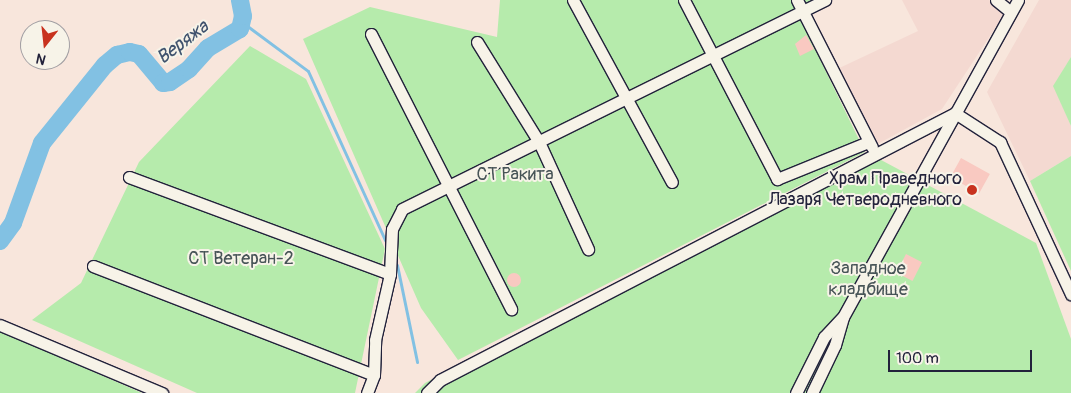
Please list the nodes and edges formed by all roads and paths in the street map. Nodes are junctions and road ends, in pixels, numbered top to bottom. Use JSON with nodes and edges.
{"nodes":[{"id":1,"x":573,"y":0,"type":"edge"},
{"id":2,"x":684,"y":0,"type":"edge"},
{"id":3,"x":797,"y":0,"type":"edge"},
{"id":4,"x":825,"y":0,"type":"edge"},
{"id":5,"x":996,"y":0,"type":"edge"},
{"id":6,"x":1018,"y":0,"type":"edge"},
{"id":7,"x":803,"y":11,"type":"junction"},
{"id":8,"x":1011,"y":12,"type":"junction"},
{"id":9,"x":371,"y":34,"type":"dead end"},
{"id":10,"x":478,"y":42,"type":"dead end"},
{"id":11,"x":714,"y":55,"type":"junction"},
{"id":12,"x":626,"y":98,"type":"junction"},
{"id":13,"x":955,"y":113,"type":"junction"},
{"id":14,"x":538,"y":142,"type":"junction"},
{"id":15,"x":868,"y":142,"type":"junction"},
{"id":16,"x":877,"y":152,"type":"junction"},
{"id":17,"x":129,"y":177,"type":"dead end"},
{"id":18,"x":672,"y":182,"type":"dead end"},
{"id":19,"x":449,"y":185,"type":"junction"},
{"id":20,"x":588,"y":249,"type":"dead end"},
{"id":21,"x":93,"y":266,"type":"dead end"},
{"id":22,"x":390,"y":274,"type":"junction"},
{"id":23,"x":1071,"y":294,"type":"edge"},
{"id":24,"x":511,"y":309,"type":"dead end"},
{"id":25,"x":843,"y":317,"type":"junction"},
{"id":26,"x":0,"y":324,"type":"edge"},
{"id":27,"x":374,"y":375,"type":"junction"},
{"id":28,"x":162,"y":393,"type":"edge"},
{"id":29,"x":368,"y":393,"type":"edge"},
{"id":30,"x":428,"y":393,"type":"edge"},
{"id":31,"x":796,"y":393,"type":"edge"},
{"id":32,"x":812,"y":393,"type":"edge"}],
"edges":[{"from":1,"to":12,"type":"street"},
{"from":2,"to":11,"type":"street"},
{"from":3,"to":7,"type":"street"},
{"from":4,"to":7,"type":"street"},
{"from":5,"to":8,"type":"street"},
{"from":6,"to":8,"type":"street"},
{"from":7,"to":11,"type":"street"},
{"from":7,"to":15,"type":"street"},
{"from":8,"to":13,"type":"street"},
{"from":9,"to":19,"type":"street"},
{"from":10,"to":14,"type":"street"},
{"from":11,"to":12,"type":"street"},
{"from":11,"to":15,"type":"street"},
{"from":12,"to":14,"type":"street"},
{"from":12,"to":18,"type":"street"},
{"from":13,"to":16,"type":"street"},
{"from":13,"to":23,"type":"street"},
{"from":13,"to":25,"type":"street"},
{"from":14,"to":19,"type":"street"},
{"from":14,"to":20,"type":"street"},
{"from":15,"to":16,"type":"street"},
{"from":16,"to":30,"type":"street"},
{"from":17,"to":22,"type":"street"},
{"from":19,"to":22,"type":"street"},
{"from":19,"to":24,"type":"street"},
{"from":21,"to":27,"type":"street"},
{"from":22,"to":27,"type":"street"},
{"from":25,"to":31,"type":"street"},
{"from":25,"to":32,"type":"street"},
{"from":26,"to":28,"type":"street"},
{"from":27,"to":29,"type":"street"}]}
